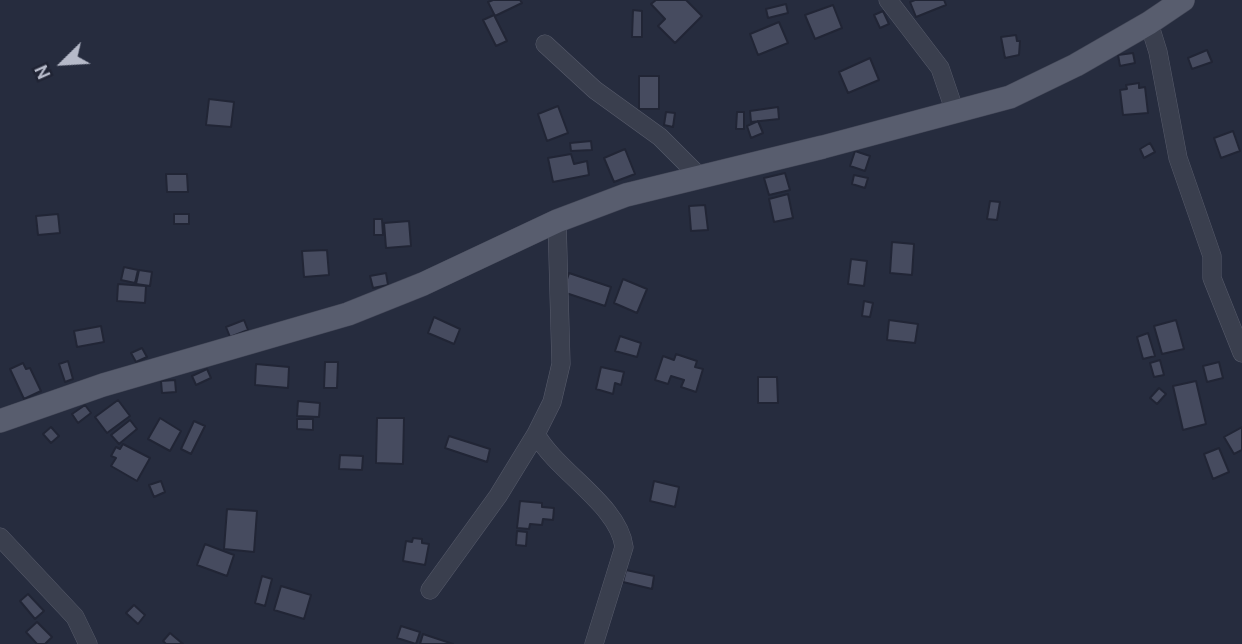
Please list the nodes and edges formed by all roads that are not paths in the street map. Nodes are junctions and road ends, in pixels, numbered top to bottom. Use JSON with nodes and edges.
{"nodes":[{"id":1,"x":888,"y":0,"type":"edge"},
{"id":2,"x":1183,"y":0,"type":"edge"},
{"id":3,"x":1149,"y":23,"type":"junction"},
{"id":4,"x":545,"y":44,"type":"dead end"},
{"id":5,"x":955,"y":112,"type":"junction"},
{"id":6,"x":699,"y":176,"type":"junction"},
{"id":7,"x":557,"y":221,"type":"junction"},
{"id":8,"x":1242,"y":353,"type":"edge"},
{"id":9,"x":0,"y":421,"type":"edge"},
{"id":10,"x":536,"y":434,"type":"junction"},
{"id":11,"x":0,"y":537,"type":"edge"},
{"id":12,"x":430,"y":590,"type":"dead end"},
{"id":13,"x":88,"y":644,"type":"edge"},
{"id":14,"x":594,"y":644,"type":"edge"}],
"edges":[{"from":1,"to":5,"type":"street"},
{"from":2,"to":3,"type":"main road"},
{"from":3,"to":5,"type":"main road"},
{"from":3,"to":8,"type":"street"},
{"from":4,"to":6,"type":"street"},
{"from":5,"to":6,"type":"main road"},
{"from":6,"to":7,"type":"main road"},
{"from":7,"to":9,"type":"main road"},
{"from":7,"to":10,"type":"street"},
{"from":10,"to":12,"type":"street"},
{"from":10,"to":14,"type":"street"},
{"from":11,"to":13,"type":"street"}]}
